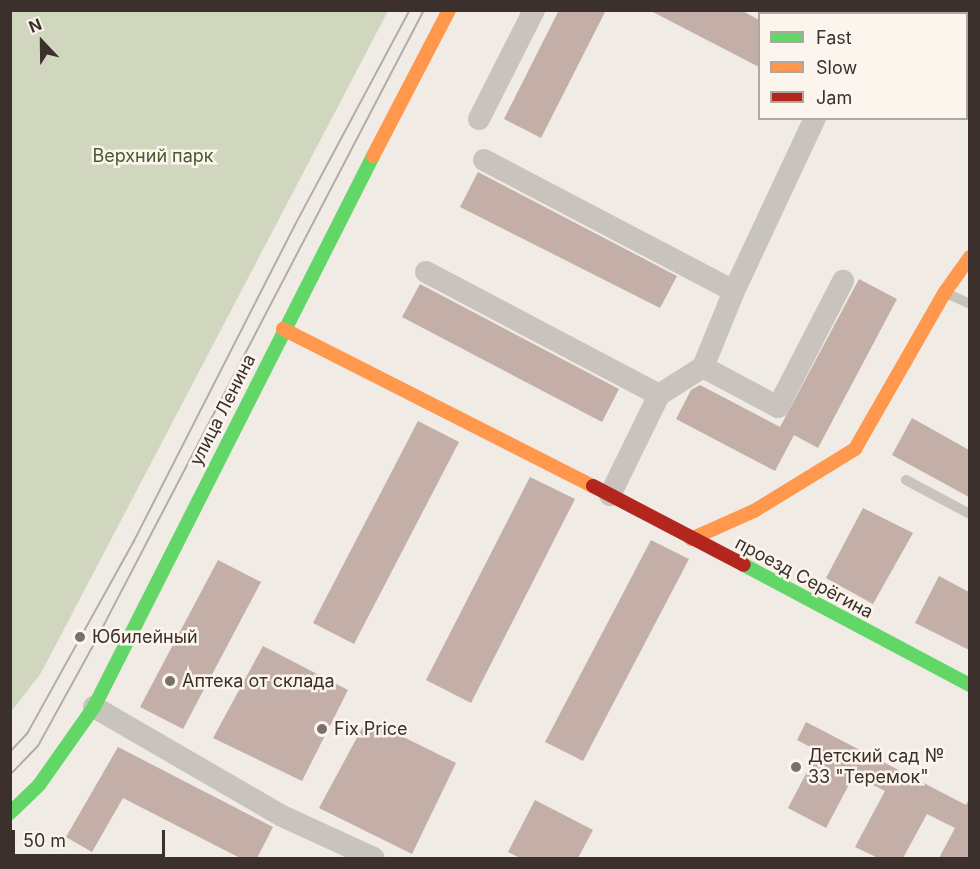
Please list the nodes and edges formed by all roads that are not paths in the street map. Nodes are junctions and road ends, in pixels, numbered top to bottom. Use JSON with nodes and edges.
{"nodes":[{"id":1,"x":449,"y":10,"type":"edge"},
{"id":2,"x":534,"y":10,"type":"edge"},
{"id":3,"x":479,"y":119,"type":"dead end"},
{"id":4,"x":814,"y":120,"type":"edge"},
{"id":5,"x":484,"y":160,"type":"dead end"},
{"id":6,"x":969,"y":257,"type":"edge"},
{"id":7,"x":426,"y":273,"type":"dead end"},
{"id":8,"x":843,"y":280,"type":"dead end"},
{"id":9,"x":734,"y":291,"type":"junction"},
{"id":10,"x":945,"y":292,"type":"junction"},
{"id":11,"x":969,"y":304,"type":"edge"},
{"id":12,"x":284,"y":329,"type":"junction"},
{"id":13,"x":703,"y":367,"type":"junction"},
{"id":14,"x":659,"y":395,"type":"junction"},
{"id":15,"x":906,"y":480,"type":"dead end"},
{"id":16,"x":616,"y":498,"type":"junction"},
{"id":17,"x":969,"y":514,"type":"edge"},
{"id":18,"x":691,"y":539,"type":"junction"},
{"id":19,"x":969,"y":685,"type":"edge"},
{"id":20,"x":94,"y":707,"type":"junction"},
{"id":21,"x":10,"y":813,"type":"edge"},
{"id":22,"x":373,"y":858,"type":"edge"}],
"edges":[{"from":1,"to":12,"type":"street","name":"улица Ленина"},
{"from":2,"to":3,"type":"street"},
{"from":4,"to":9,"type":"street"},
{"from":5,"to":9,"type":"street"},
{"from":6,"to":10,"type":"street"},
{"from":7,"to":14,"type":"street"},
{"from":8,"to":13,"type":"street"},
{"from":9,"to":13,"type":"street"},
{"from":10,"to":11,"type":"lane"},
{"from":10,"to":18,"type":"street"},
{"from":12,"to":16,"type":"street","name":"проезд Серёгина"},
{"from":12,"to":20,"type":"street","name":"улица Ленина"},
{"from":13,"to":14,"type":"street"},
{"from":14,"to":16,"type":"street"},
{"from":15,"to":17,"type":"lane"},
{"from":16,"to":18,"type":"street","name":"проезд Серёгина"},
{"from":18,"to":19,"type":"street","name":"проезд Серёгина"},
{"from":20,"to":21,"type":"street","name":"улица Ленина"},
{"from":20,"to":22,"type":"street"}]}
